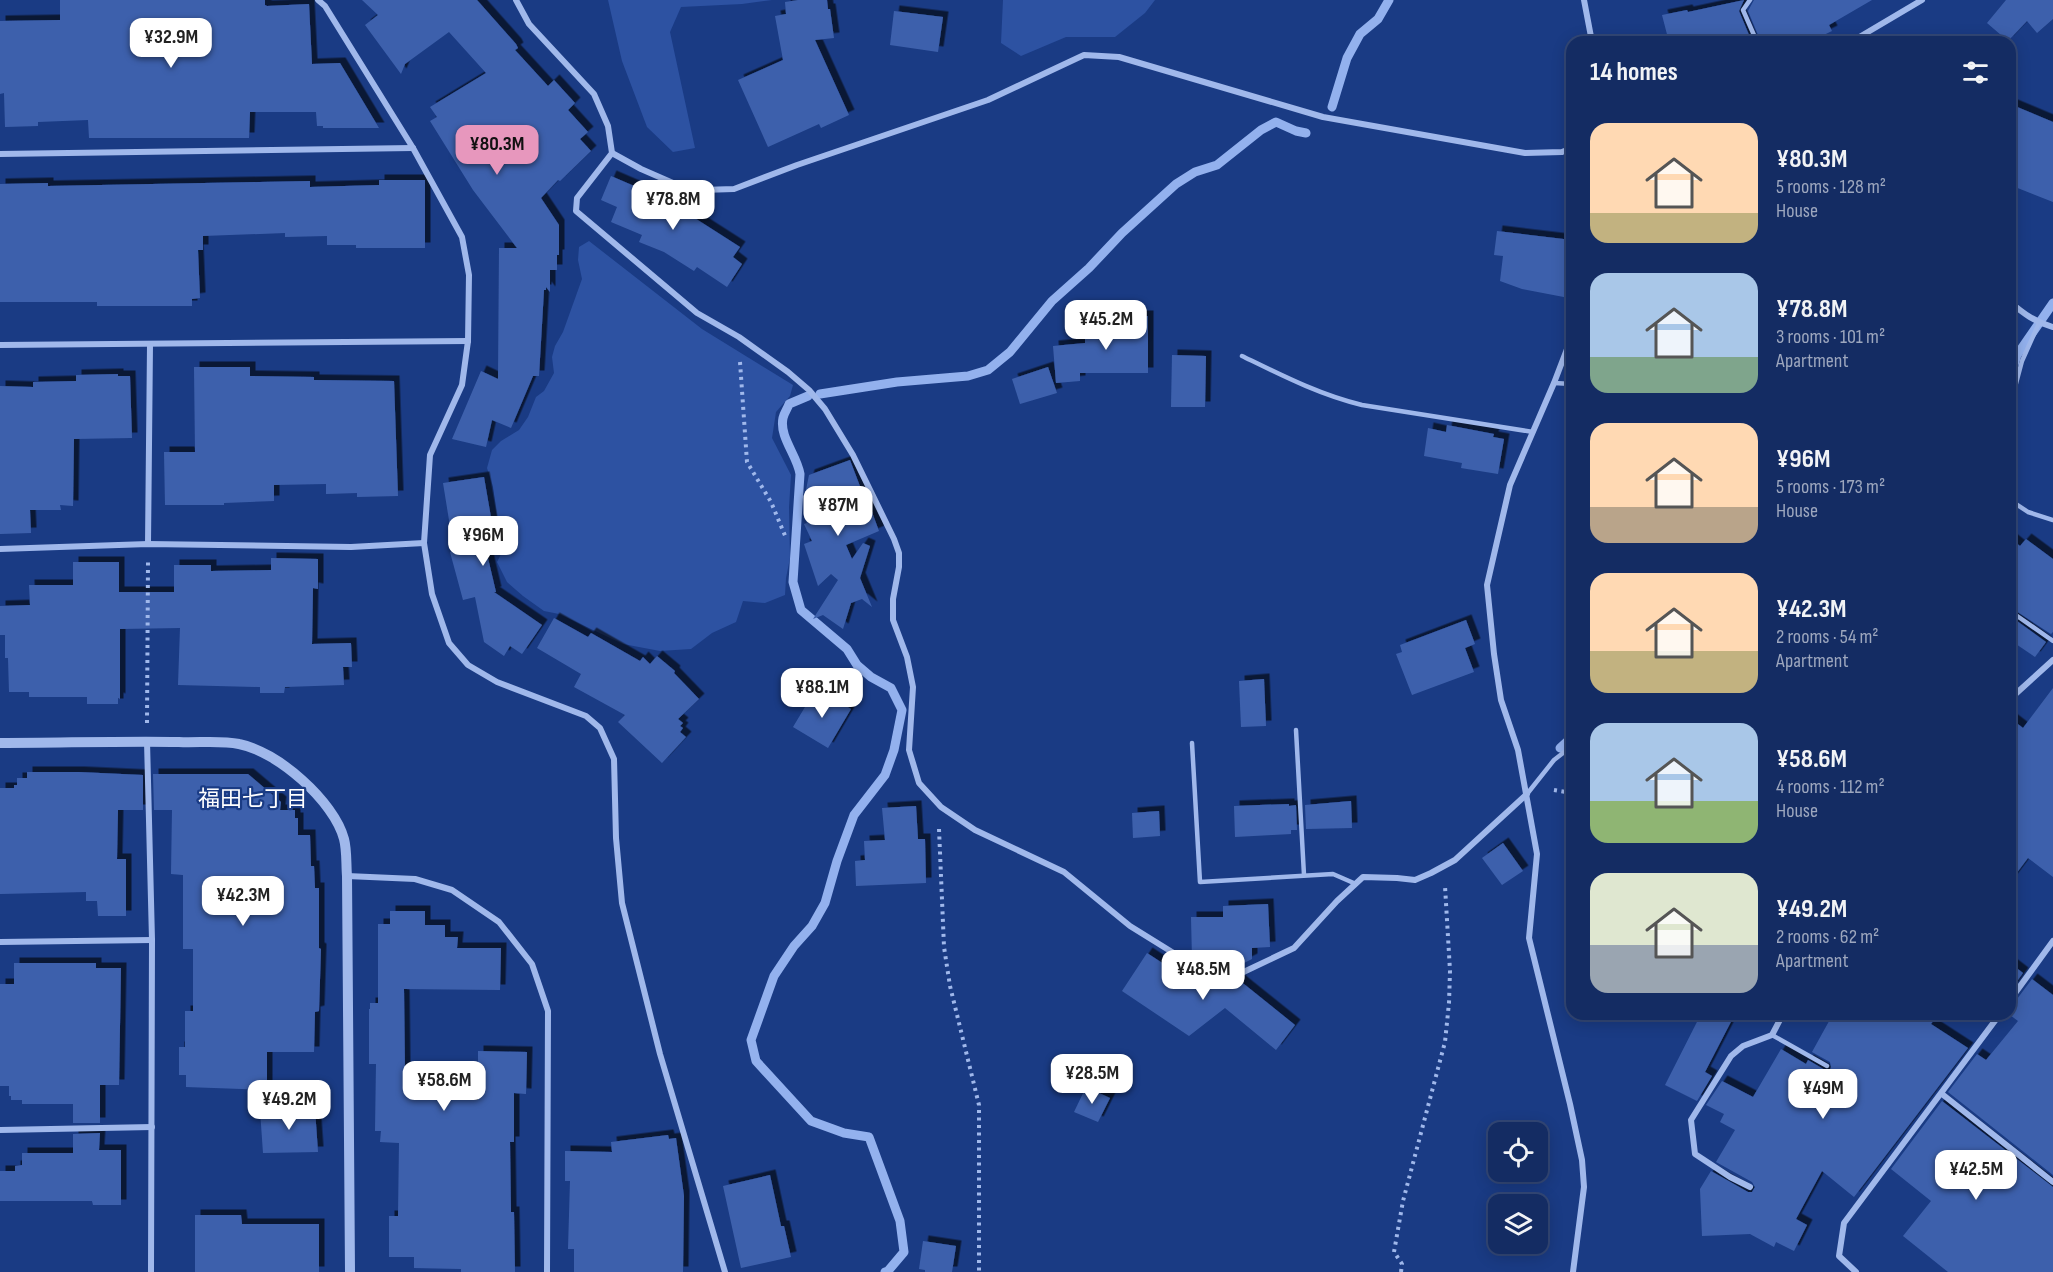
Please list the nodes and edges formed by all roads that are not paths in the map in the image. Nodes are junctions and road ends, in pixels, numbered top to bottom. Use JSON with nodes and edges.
{"nodes":[{"id":1,"x":318,"y":0,"type":"edge"},
{"id":2,"x":516,"y":0,"type":"edge"},
{"id":3,"x":1584,"y":0,"type":"edge"},
{"id":4,"x":1750,"y":0,"type":"edge"},
{"id":5,"x":1922,"y":0,"type":"edge"},
{"id":6,"x":1591,"y":36,"type":"edge"},
{"id":7,"x":1754,"y":36,"type":"edge"},
{"id":8,"x":1861,"y":36,"type":"edge"},
{"id":9,"x":412,"y":148,"type":"junction"},
{"id":10,"x":1566,"y":150,"type":"edge"},
{"id":11,"x":612,"y":153,"type":"junction"},
{"id":12,"x":0,"y":154,"type":"edge"},
{"id":13,"x":2016,"y":307,"type":"edge"},
{"id":14,"x":2039,"y":324,"type":"junction"},
{"id":15,"x":2053,"y":327,"type":"edge"},
{"id":16,"x":468,"y":341,"type":"junction"},
{"id":17,"x":0,"y":345,"type":"edge"},
{"id":18,"x":150,"y":345,"type":"junction"},
{"id":19,"x":1566,"y":352,"type":"edge"},
{"id":20,"x":1242,"y":356,"type":"dead end"},
{"id":21,"x":1554,"y":383,"type":"junction"},
{"id":22,"x":1566,"y":384,"type":"edge"},
{"id":23,"x":2016,"y":385,"type":"edge"},
{"id":24,"x":1533,"y":432,"type":"junction"},
{"id":25,"x":2016,"y":504,"type":"edge"},
{"id":26,"x":2053,"y":520,"type":"edge"},
{"id":27,"x":424,"y":543,"type":"junction"},
{"id":28,"x":148,"y":544,"type":"junction"},
{"id":29,"x":0,"y":549,"type":"edge"},
{"id":30,"x":2016,"y":615,"type":"edge"},
{"id":31,"x":2053,"y":642,"type":"edge"},
{"id":32,"x":2053,"y":660,"type":"edge"},
{"id":33,"x":2016,"y":692,"type":"edge"},
{"id":34,"x":1296,"y":730,"type":"dead end"},
{"id":35,"x":147,"y":741,"type":"junction"},
{"id":36,"x":0,"y":743,"type":"edge"},
{"id":37,"x":1192,"y":743,"type":"dead end"},
{"id":38,"x":1566,"y":751,"type":"edge"},
{"id":39,"x":1527,"y":794,"type":"junction"},
{"id":40,"x":1304,"y":875,"type":"junction"},
{"id":41,"x":347,"y":876,"type":"junction"},
{"id":42,"x":1356,"y":884,"type":"junction"},
{"id":43,"x":152,"y":940,"type":"junction"},
{"id":44,"x":0,"y":942,"type":"edge"},
{"id":45,"x":2052,"y":943,"type":"edge"},
{"id":46,"x":2016,"y":992,"type":"edge"},
{"id":47,"x":1781,"y":1020,"type":"edge"},
{"id":48,"x":1996,"y":1020,"type":"edge"},
{"id":49,"x":1772,"y":1035,"type":"junction"},
{"id":50,"x":1827,"y":1066,"type":"dead end"},
{"id":51,"x":1942,"y":1094,"type":"junction"},
{"id":52,"x":152,"y":1127,"type":"junction"},
{"id":53,"x":0,"y":1130,"type":"edge"},
{"id":54,"x":2053,"y":1182,"type":"edge"},
{"id":55,"x":1750,"y":1187,"type":"dead end"},
{"id":56,"x":151,"y":1272,"type":"edge"},
{"id":57,"x":350,"y":1272,"type":"edge"},
{"id":58,"x":548,"y":1272,"type":"edge"},
{"id":59,"x":725,"y":1272,"type":"edge"},
{"id":60,"x":1573,"y":1272,"type":"edge"},
{"id":61,"x":1856,"y":1272,"type":"edge"}],
"edges":[{"from":1,"to":9,"type":"street"},
{"from":2,"to":11,"type":"street"},
{"from":3,"to":6,"type":"street"},
{"from":4,"to":7,"type":"lane"},
{"from":5,"to":8,"type":"street"},
{"from":9,"to":12,"type":"street"},
{"from":9,"to":16,"type":"street"},
{"from":10,"to":11,"type":"street"},
{"from":11,"to":42,"type":"street"},
{"from":13,"to":14,"type":"street"},
{"from":14,"to":15,"type":"street"},
{"from":14,"to":23,"type":"lane"},
{"from":16,"to":18,"type":"street"},
{"from":16,"to":27,"type":"street"},
{"from":17,"to":18,"type":"street"},
{"from":18,"to":28,"type":"street"},
{"from":19,"to":21,"type":"street"},
{"from":20,"to":24,"type":"lane"},
{"from":21,"to":22,"type":"lane"},
{"from":21,"to":24,"type":"street"},
{"from":24,"to":39,"type":"street"},
{"from":25,"to":26,"type":"lane"},
{"from":27,"to":28,"type":"street"},
{"from":27,"to":59,"type":"street"},
{"from":28,"to":29,"type":"street"},
{"from":30,"to":31,"type":"lane"},
{"from":32,"to":33,"type":"street"},
{"from":34,"to":40,"type":"lane"},
{"from":35,"to":36,"type":"street"},
{"from":35,"to":41,"type":"street"},
{"from":35,"to":43,"type":"street"},
{"from":37,"to":40,"type":"lane"},
{"from":38,"to":39,"type":"lane"},
{"from":39,"to":42,"type":"street"},
{"from":39,"to":60,"type":"street"},
{"from":40,"to":42,"type":"lane"},
{"from":41,"to":57,"type":"street"},
{"from":41,"to":58,"type":"street"},
{"from":43,"to":44,"type":"street"},
{"from":43,"to":52,"type":"street"},
{"from":45,"to":46,"type":"street"},
{"from":47,"to":49,"type":"street"},
{"from":48,"to":51,"type":"street"},
{"from":49,"to":50,"type":"lane"},
{"from":49,"to":55,"type":"street"},
{"from":51,"to":54,"type":"street"},
{"from":51,"to":61,"type":"street"},
{"from":52,"to":53,"type":"street"},
{"from":52,"to":56,"type":"street"}]}
